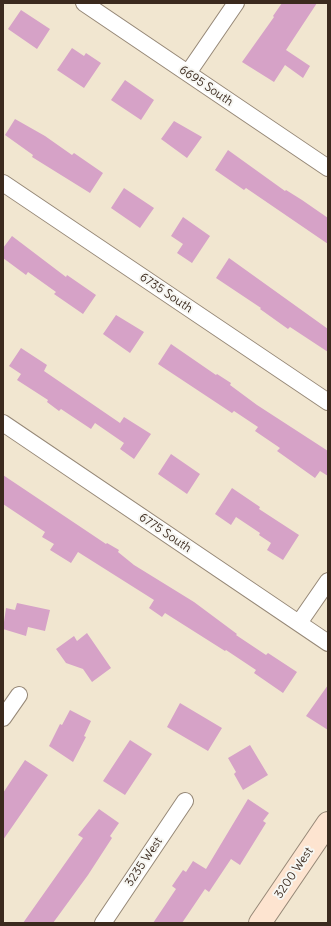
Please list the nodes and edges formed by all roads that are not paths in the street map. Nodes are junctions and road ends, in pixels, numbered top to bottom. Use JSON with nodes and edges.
{"nodes":[{"id":1,"x":84,"y":3,"type":"edge"},
{"id":2,"x":236,"y":3,"type":"edge"},
{"id":3,"x":188,"y":73,"type":"junction"},
{"id":4,"x":328,"y":168,"type":"edge"},
{"id":5,"x":3,"y":183,"type":"edge"},
{"id":6,"x":328,"y":402,"type":"edge"},
{"id":7,"x":3,"y":423,"type":"edge"},
{"id":8,"x":328,"y":581,"type":"edge"},
{"id":9,"x":299,"y":623,"type":"junction"},
{"id":10,"x":328,"y":642,"type":"edge"},
{"id":11,"x":19,"y":695,"type":"dead end"},
{"id":12,"x":3,"y":718,"type":"edge"},
{"id":13,"x":186,"y":801,"type":"dead end"},
{"id":14,"x":328,"y":822,"type":"edge"},
{"id":15,"x":103,"y":923,"type":"edge"},
{"id":16,"x":260,"y":923,"type":"edge"}],
"edges":[{"from":1,"to":3,"type":"street","name":"6695 South"},
{"from":2,"to":3,"type":"street"},
{"from":3,"to":4,"type":"street","name":"6695 South"},
{"from":5,"to":6,"type":"street","name":"6735 South"},
{"from":7,"to":9,"type":"street","name":"6775 South"},
{"from":8,"to":9,"type":"street"},
{"from":9,"to":10,"type":"street","name":"6775 South"},
{"from":11,"to":12,"type":"street"},
{"from":13,"to":15,"type":"street","name":"3235 West"},
{"from":14,"to":16,"type":"street","name":"3200 West"}]}
